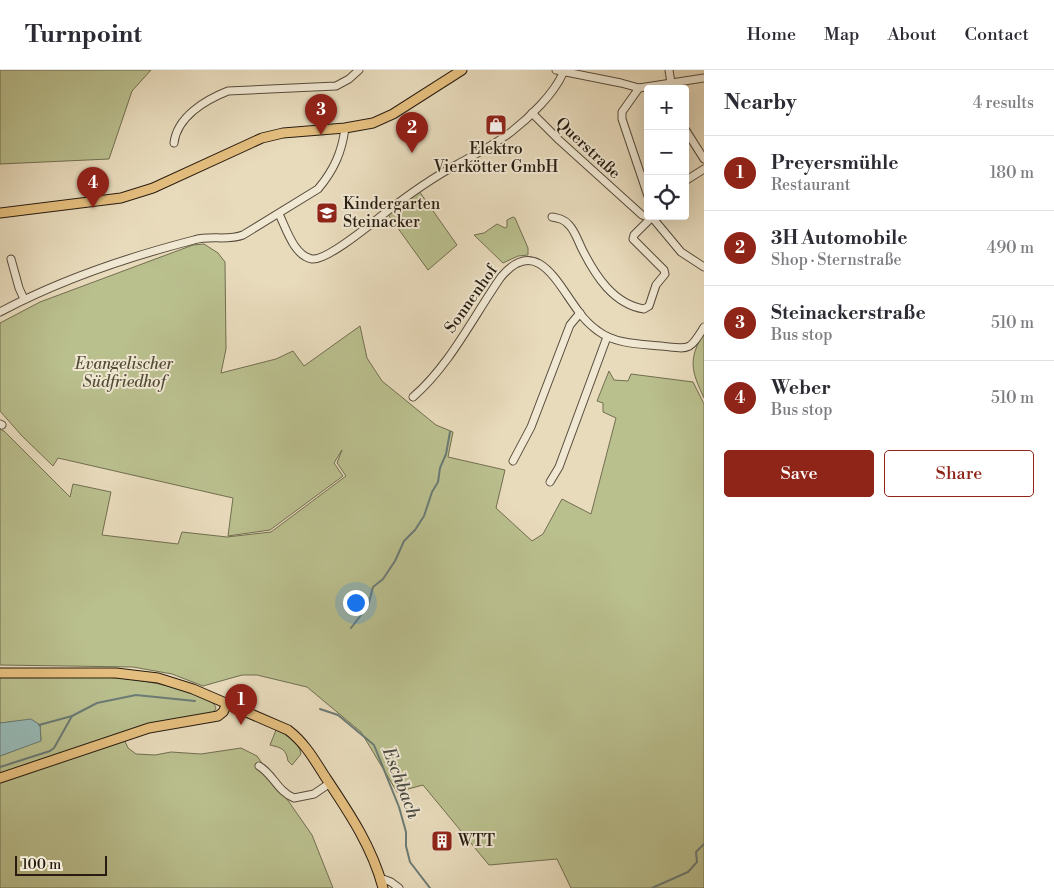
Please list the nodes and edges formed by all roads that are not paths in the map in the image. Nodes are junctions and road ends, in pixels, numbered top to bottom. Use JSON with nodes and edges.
{"nodes":[{"id":1,"x":359,"y":70,"type":"edge"},
{"id":2,"x":462,"y":70,"type":"edge"},
{"id":3,"x":669,"y":70,"type":"edge"},
{"id":4,"x":565,"y":71,"type":"edge"},
{"id":5,"x":704,"y":78,"type":"edge"},
{"id":6,"x":670,"y":85,"type":"edge"},
{"id":7,"x":644,"y":87,"type":"edge"},
{"id":8,"x":638,"y":88,"type":"junction"},
{"id":9,"x":532,"y":113,"type":"junction"},
{"id":10,"x":345,"y":128,"type":"junction"},
{"id":11,"x":686,"y":130,"type":"edge"},
{"id":12,"x":174,"y":143,"type":"dead end"},
{"id":13,"x":704,"y":159,"type":"edge"},
{"id":14,"x":704,"y":169,"type":"edge"},
{"id":15,"x":689,"y":178,"type":"edge"},
{"id":16,"x":644,"y":184,"type":"edge"},
{"id":17,"x":0,"y":212,"type":"edge"},
{"id":18,"x":279,"y":214,"type":"junction"},
{"id":19,"x":644,"y":216,"type":"edge"},
{"id":20,"x":552,"y":217,"type":"dead end"},
{"id":21,"x":648,"y":220,"type":"edge"},
{"id":22,"x":654,"y":220,"type":"edge"},
{"id":23,"x":10,"y":259,"type":"dead end"},
{"id":24,"x":704,"y":267,"type":"edge"},
{"id":25,"x":24,"y":299,"type":"junction"},
{"id":26,"x":0,"y":312,"type":"edge"},
{"id":27,"x":580,"y":313,"type":"junction"},
{"id":28,"x":704,"y":327,"type":"edge"},
{"id":29,"x":607,"y":337,"type":"junction"},
{"id":30,"x":412,"y":397,"type":"dead end"},
{"id":31,"x":514,"y":461,"type":"dead end"},
{"id":32,"x":550,"y":482,"type":"dead end"},
{"id":33,"x":0,"y":673,"type":"edge"},
{"id":34,"x":227,"y":704,"type":"junction"},
{"id":35,"x":259,"y":766,"type":"dead end"},
{"id":36,"x":0,"y":778,"type":"edge"},
{"id":37,"x":330,"y":783,"type":"junction"},
{"id":38,"x":380,"y":878,"type":"junction"},
{"id":39,"x":382,"y":888,"type":"edge"},
{"id":40,"x":399,"y":888,"type":"edge"}],
"edges":[{"from":1,"to":12,"type":"street"},
{"from":2,"to":10,"type":"main road"},
{"from":3,"to":6,"type":"street"},
{"from":4,"to":8,"type":"street"},
{"from":4,"to":9,"type":"street"},
{"from":5,"to":6,"type":"street"},
{"from":7,"to":8,"type":"street"},
{"from":8,"to":16,"type":"street"},
{"from":9,"to":18,"type":"street"},
{"from":9,"to":19,"type":"street","name":"Querstraße"},
{"from":10,"to":17,"type":"main road"},
{"from":10,"to":18,"type":"street"},
{"from":11,"to":13,"type":"street"},
{"from":14,"to":15,"type":"street"},
{"from":18,"to":25,"type":"street"},
{"from":20,"to":21,"type":"street"},
{"from":22,"to":24,"type":"street","name":"Querstraße"},
{"from":23,"to":25,"type":"street"},
{"from":25,"to":26,"type":"street"},
{"from":27,"to":29,"type":"street","name":"Sonnenhof"},
{"from":27,"to":30,"type":"street","name":"Sonnenhof"},
{"from":27,"to":31,"type":"street"},
{"from":28,"to":29,"type":"street","name":"Sonnenhof"},
{"from":29,"to":32,"type":"street"},
{"from":33,"to":34,"type":"main road"},
{"from":34,"to":36,"type":"main road"},
{"from":34,"to":37,"type":"main road"},
{"from":35,"to":37,"type":"street"},
{"from":37,"to":38,"type":"main road"},
{"from":38,"to":39,"type":"main road"},
{"from":38,"to":40,"type":"street"}]}
